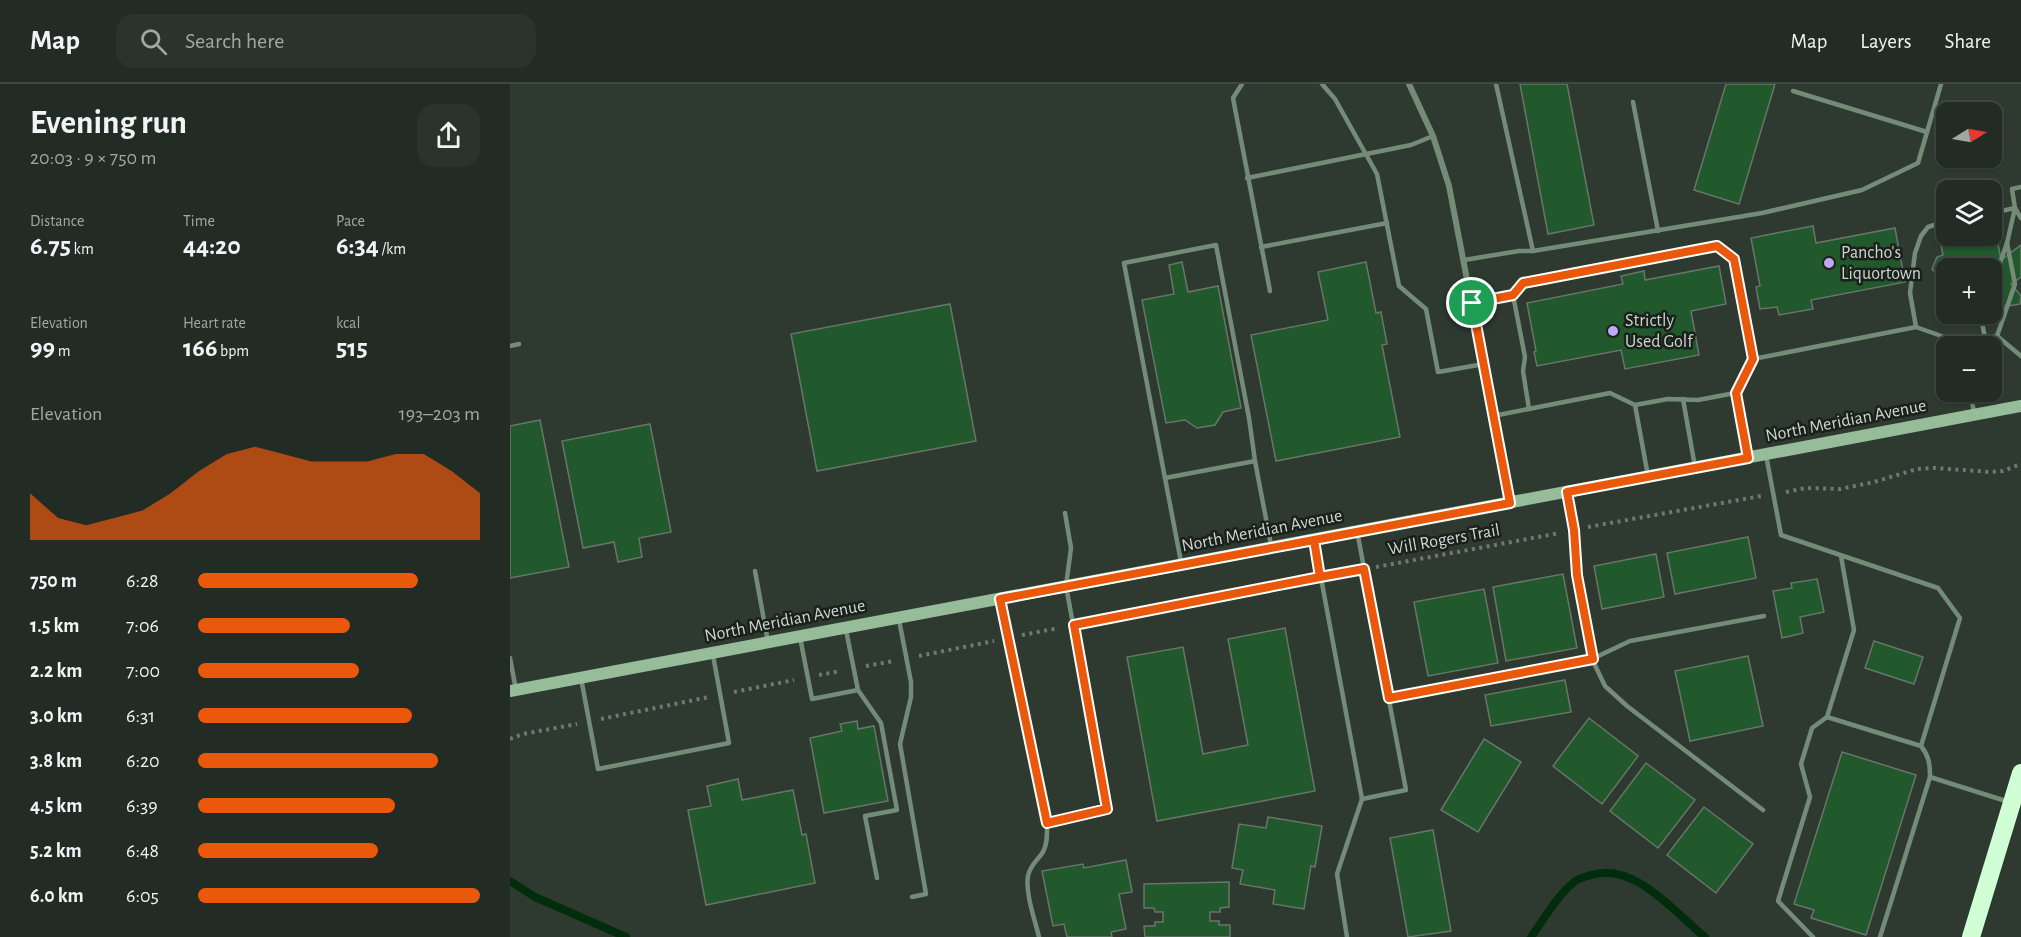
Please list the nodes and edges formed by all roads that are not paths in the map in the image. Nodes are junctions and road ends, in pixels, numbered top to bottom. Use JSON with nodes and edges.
{"nodes":[{"id":1,"x":1242,"y":84,"type":"edge"},
{"id":2,"x":1322,"y":84,"type":"edge"},
{"id":3,"x":1409,"y":84,"type":"edge"},
{"id":4,"x":1496,"y":84,"type":"edge"},
{"id":5,"x":1941,"y":84,"type":"edge"},
{"id":6,"x":1793,"y":91,"type":"dead end"},
{"id":7,"x":1633,"y":102,"type":"dead end"},
{"id":8,"x":1927,"y":132,"type":"junction"},
{"id":9,"x":1434,"y":136,"type":"junction"},
{"id":10,"x":1367,"y":155,"type":"junction"},
{"id":11,"x":1247,"y":178,"type":"junction"},
{"id":12,"x":2021,"y":187,"type":"edge"},
{"id":13,"x":2015,"y":208,"type":"junction"},
{"id":14,"x":2002,"y":211,"type":"edge"},
{"id":15,"x":2021,"y":218,"type":"edge"},
{"id":16,"x":1387,"y":223,"type":"junction"},
{"id":17,"x":1936,"y":224,"type":"edge"},
{"id":18,"x":1658,"y":231,"type":"junction"},
{"id":19,"x":2007,"y":243,"type":"junction"},
{"id":20,"x":1261,"y":247,"type":"junction"},
{"id":21,"x":1533,"y":251,"type":"junction"},
{"id":22,"x":2002,"y":258,"type":"edge"},
{"id":23,"x":1464,"y":260,"type":"junction"},
{"id":24,"x":1270,"y":291,"type":"dead end"},
{"id":25,"x":1513,"y":295,"type":"junction"},
{"id":26,"x":1472,"y":303,"type":"junction"},
{"id":27,"x":1916,"y":327,"type":"junction"},
{"id":28,"x":1939,"y":336,"type":"edge"},
{"id":29,"x":1997,"y":336,"type":"edge"},
{"id":30,"x":2002,"y":340,"type":"edge"},
{"id":31,"x":519,"y":345,"type":"dead end"},
{"id":32,"x":510,"y":346,"type":"edge"},
{"id":33,"x":2021,"y":356,"type":"edge"},
{"id":34,"x":1753,"y":359,"type":"junction"},
{"id":35,"x":1484,"y":364,"type":"junction"},
{"id":36,"x":1736,"y":393,"type":"junction"},
{"id":37,"x":1683,"y":399,"type":"junction"},
{"id":38,"x":1972,"y":402,"type":"edge"},
{"id":39,"x":1635,"y":405,"type":"junction"},
{"id":40,"x":2021,"y":406,"type":"edge"},
{"id":41,"x":1529,"y":409,"type":"junction"},
{"id":42,"x":1975,"y":415,"type":"junction"},
{"id":43,"x":1493,"y":416,"type":"junction"},
{"id":44,"x":1766,"y":454,"type":"junction"},
{"id":45,"x":1748,"y":458,"type":"junction"},
{"id":46,"x":1255,"y":461,"type":"junction"},
{"id":47,"x":1695,"y":468,"type":"junction"},
{"id":48,"x":1648,"y":477,"type":"junction"},
{"id":49,"x":1165,"y":478,"type":"junction"},
{"id":50,"x":1567,"y":492,"type":"junction"},
{"id":51,"x":1510,"y":503,"type":"junction"},
{"id":52,"x":1065,"y":513,"type":"dead end"},
{"id":53,"x":1357,"y":531,"type":"junction"},
{"id":54,"x":1314,"y":540,"type":"junction"},
{"id":55,"x":1271,"y":548,"type":"junction"},
{"id":56,"x":1841,"y":556,"type":"junction"},
{"id":57,"x":1181,"y":565,"type":"junction"},
{"id":58,"x":756,"y":571,"type":"dead end"},
{"id":59,"x":1066,"y":586,"type":"junction"},
{"id":60,"x":1000,"y":599,"type":"junction"},
{"id":61,"x":1764,"y":616,"type":"dead end"},
{"id":62,"x":898,"y":618,"type":"junction"},
{"id":63,"x":846,"y":628,"type":"junction"},
{"id":64,"x":800,"y":636,"type":"junction"},
{"id":65,"x":768,"y":642,"type":"junction"},
{"id":66,"x":712,"y":653,"type":"junction"},
{"id":67,"x":510,"y":658,"type":"edge"},
{"id":68,"x":1593,"y":659,"type":"junction"},
{"id":69,"x":580,"y":677,"type":"junction"},
{"id":70,"x":513,"y":690,"type":"edge"},
{"id":71,"x":858,"y":690,"type":"junction"},
{"id":72,"x":1389,"y":698,"type":"junction"},
{"id":73,"x":1827,"y":717,"type":"junction"},
{"id":74,"x":1921,"y":746,"type":"junction"},
{"id":75,"x":2021,"y":773,"type":"edge"},
{"id":76,"x":1930,"y":777,"type":"junction"},
{"id":77,"x":1362,"y":799,"type":"junction"},
{"id":78,"x":2012,"y":802,"type":"junction"},
{"id":79,"x":1763,"y":810,"type":"dead end"},
{"id":80,"x":1047,"y":823,"type":"junction"},
{"id":81,"x":877,"y":878,"type":"dead end"},
{"id":82,"x":912,"y":897,"type":"dead end"},
{"id":83,"x":1039,"y":937,"type":"edge"},
{"id":84,"x":1347,"y":937,"type":"edge"},
{"id":85,"x":1813,"y":937,"type":"edge"},
{"id":86,"x":1880,"y":937,"type":"edge"},
{"id":87,"x":1971,"y":937,"type":"edge"}],
"edges":[{"from":1,"to":11,"type":"lane"},
{"from":2,"to":10,"type":"lane"},
{"from":3,"to":9,"type":"street"},
{"from":4,"to":21,"type":"lane"},
{"from":5,"to":8,"type":"lane"},
{"from":6,"to":8,"type":"lane"},
{"from":7,"to":18,"type":"lane"},
{"from":8,"to":18,"type":"lane"},
{"from":9,"to":10,"type":"lane"},
{"from":9,"to":23,"type":"street"},
{"from":10,"to":11,"type":"lane"},
{"from":10,"to":16,"type":"lane"},
{"from":11,"to":20,"type":"lane"},
{"from":12,"to":13,"type":"lane"},
{"from":13,"to":14,"type":"lane"},
{"from":13,"to":15,"type":"lane"},
{"from":13,"to":19,"type":"lane"},
{"from":16,"to":20,"type":"lane"},
{"from":16,"to":35,"type":"lane"},
{"from":17,"to":27,"type":"lane"},
{"from":18,"to":21,"type":"lane"},
{"from":19,"to":22,"type":"lane"},
{"from":19,"to":29,"type":"lane"},
{"from":20,"to":24,"type":"lane"},
{"from":21,"to":23,"type":"lane"},
{"from":23,"to":26,"type":"street"},
{"from":25,"to":26,"type":"lane"},
{"from":25,"to":34,"type":"lane"},
{"from":25,"to":41,"type":"lane"},
{"from":26,"to":35,"type":"street"},
{"from":27,"to":28,"type":"lane"},
{"from":27,"to":34,"type":"lane"},
{"from":30,"to":33,"type":"lane"},
{"from":31,"to":32,"type":"lane"},
{"from":34,"to":36,"type":"lane"},
{"from":35,"to":43,"type":"street"},
{"from":36,"to":37,"type":"lane"},
{"from":36,"to":45,"type":"lane"},
{"from":37,"to":39,"type":"lane"},
{"from":37,"to":47,"type":"lane"},
{"from":38,"to":42,"type":"lane"},
{"from":39,"to":41,"type":"lane"},
{"from":39,"to":48,"type":"lane"},
{"from":40,"to":42,"type":"main road","name":"North Meridian Avenue"},
{"from":41,"to":43,"type":"lane"},
{"from":42,"to":44,"type":"main road","name":"North Meridian Avenue"},
{"from":43,"to":51,"type":"street"},
{"from":44,"to":45,"type":"main road","name":"North Meridian Avenue"},
{"from":44,"to":56,"type":"lane"},
{"from":45,"to":47,"type":"main road","name":"North Meridian Avenue"},
{"from":46,"to":49,"type":"lane"},
{"from":46,"to":49,"type":"lane"},
{"from":46,"to":55,"type":"lane"},
{"from":47,"to":48,"type":"main road","name":"North Meridian Avenue"},
{"from":48,"to":50,"type":"main road","name":"North Meridian Avenue"},
{"from":49,"to":57,"type":"lane"},
{"from":50,"to":51,"type":"main road","name":"North Meridian Avenue"},
{"from":50,"to":68,"type":"lane"},
{"from":51,"to":53,"type":"main road","name":"North Meridian Avenue"},
{"from":52,"to":59,"type":"lane"},
{"from":53,"to":54,"type":"main road","name":"North Meridian Avenue"},
{"from":53,"to":72,"type":"lane"},
{"from":54,"to":55,"type":"main road","name":"North Meridian Avenue"},
{"from":54,"to":77,"type":"lane"},
{"from":55,"to":57,"type":"main road","name":"North Meridian Avenue"},
{"from":56,"to":73,"type":"lane"},
{"from":56,"to":74,"type":"lane"},
{"from":57,"to":59,"type":"main road","name":"North Meridian Avenue"},
{"from":58,"to":65,"type":"lane"},
{"from":59,"to":60,"type":"main road","name":"North Meridian Avenue"},
{"from":59,"to":80,"type":"lane"},
{"from":60,"to":62,"type":"main road","name":"North Meridian Avenue"},
{"from":60,"to":80,"type":"lane"},
{"from":61,"to":68,"type":"lane"},
{"from":62,"to":63,"type":"main road","name":"North Meridian Avenue"},
{"from":62,"to":82,"type":"lane"},
{"from":63,"to":64,"type":"main road","name":"North Meridian Avenue"},
{"from":63,"to":71,"type":"lane"},
{"from":64,"to":65,"type":"main road","name":"North Meridian Avenue"},
{"from":64,"to":71,"type":"lane"},
{"from":65,"to":66,"type":"main road","name":"North Meridian Avenue"},
{"from":66,"to":69,"type":"main road","name":"North Meridian Avenue"},
{"from":66,"to":69,"type":"lane"},
{"from":67,"to":70,"type":"lane"},
{"from":68,"to":72,"type":"lane"},
{"from":68,"to":79,"type":"lane"},
{"from":69,"to":70,"type":"main road","name":"North Meridian Avenue"},
{"from":71,"to":81,"type":"lane"},
{"from":72,"to":77,"type":"lane"},
{"from":73,"to":74,"type":"lane"},
{"from":73,"to":85,"type":"lane"},
{"from":74,"to":76,"type":"lane"},
{"from":75,"to":78,"type":"highway"},
{"from":76,"to":78,"type":"lane"},
{"from":76,"to":86,"type":"lane"},
{"from":77,"to":84,"type":"lane"},
{"from":78,"to":87,"type":"highway"},
{"from":80,"to":83,"type":"lane"}]}
